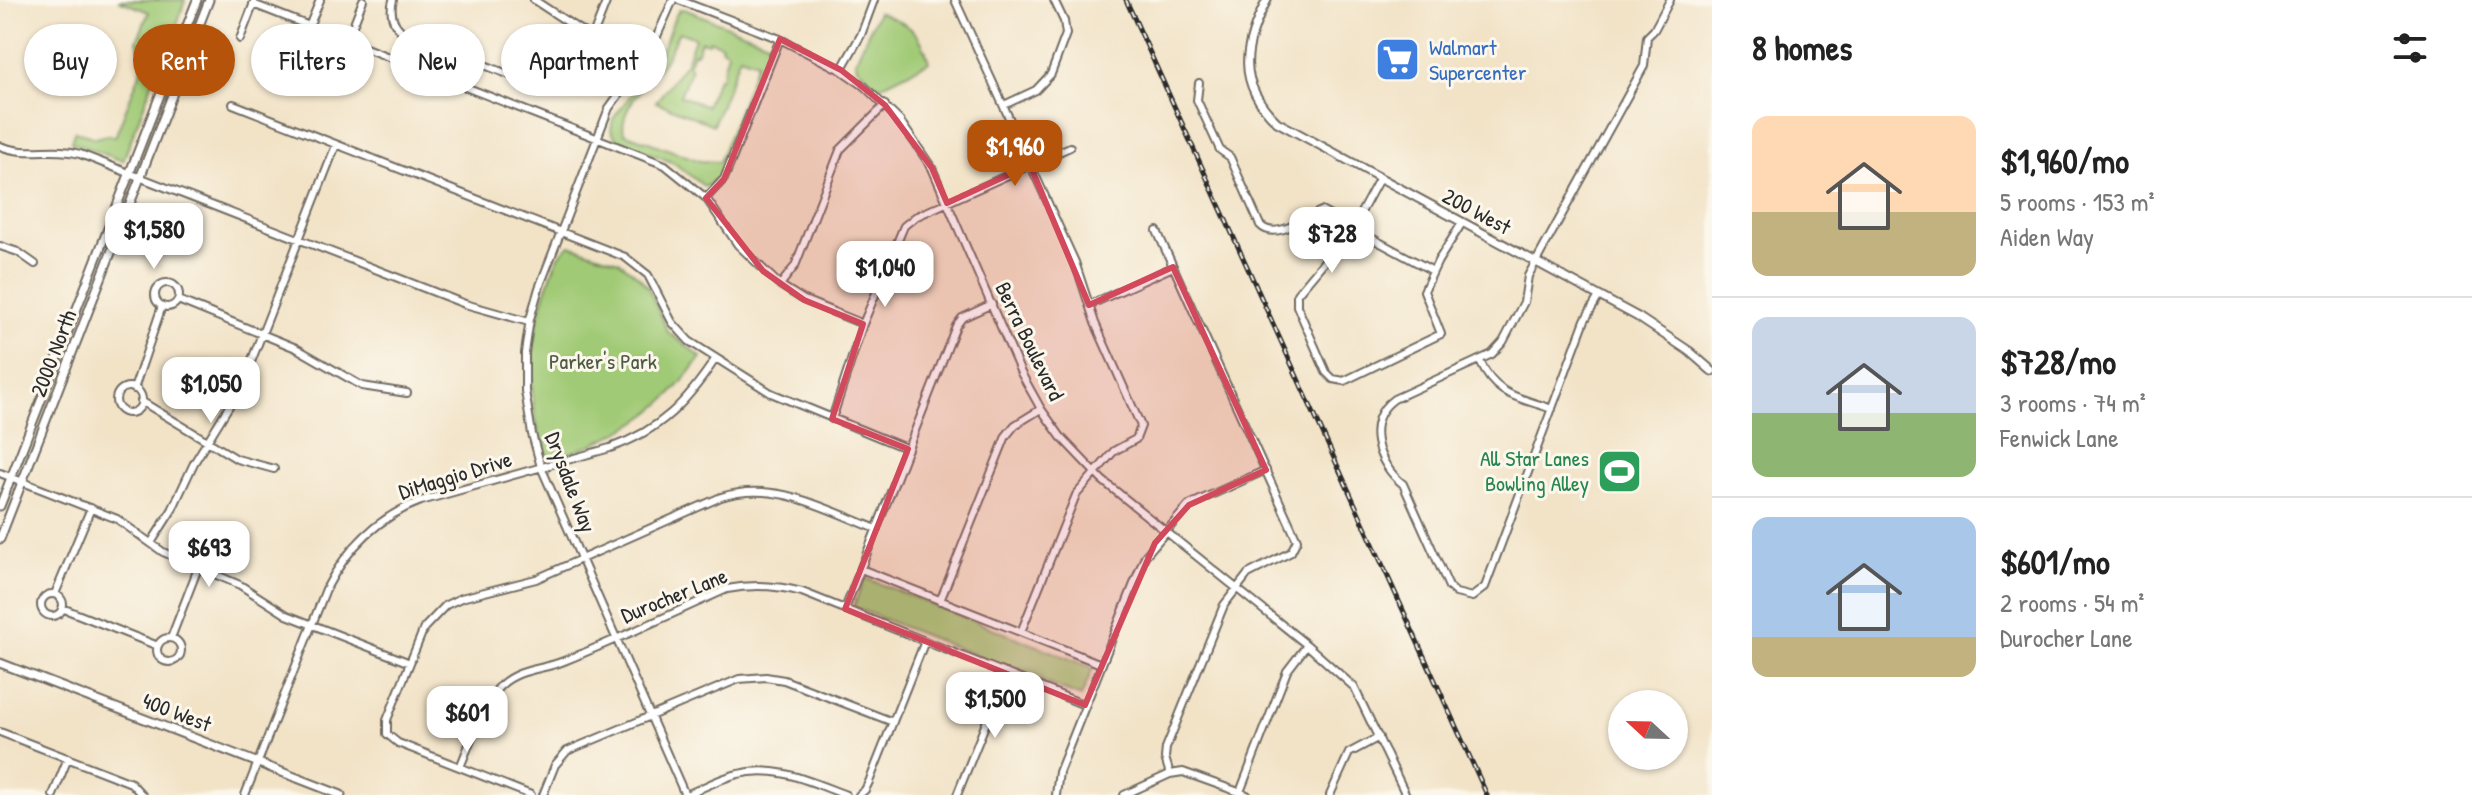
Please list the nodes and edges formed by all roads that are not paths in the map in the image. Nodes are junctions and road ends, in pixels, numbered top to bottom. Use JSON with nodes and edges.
{"nodes":[{"id":1,"x":197,"y":0,"type":"edge"},
{"id":2,"x":209,"y":0,"type":"edge"},
{"id":3,"x":320,"y":0,"type":"edge"},
{"id":4,"x":363,"y":0,"type":"edge"},
{"id":5,"x":393,"y":0,"type":"edge"},
{"id":6,"x":534,"y":0,"type":"edge"},
{"id":7,"x":607,"y":0,"type":"edge"},
{"id":8,"x":673,"y":0,"type":"edge"},
{"id":9,"x":679,"y":0,"type":"edge"},
{"id":10,"x":874,"y":0,"type":"edge"},
{"id":11,"x":955,"y":0,"type":"edge"},
{"id":12,"x":1054,"y":0,"type":"edge"},
{"id":13,"x":1267,"y":0,"type":"edge"},
{"id":14,"x":1670,"y":0,"type":"edge"},
{"id":15,"x":254,"y":2,"type":"edge"},
{"id":16,"x":305,"y":24,"type":"edge"},
{"id":17,"x":311,"y":24,"type":"edge"},
{"id":18,"x":354,"y":24,"type":"edge"},
{"id":19,"x":571,"y":24,"type":"edge"},
{"id":20,"x":598,"y":24,"type":"edge"},
{"id":21,"x":240,"y":39,"type":"dead end"},
{"id":22,"x":780,"y":39,"type":"junction"},
{"id":23,"x":374,"y":51,"type":"edge"},
{"id":24,"x":841,"y":70,"type":"junction"},
{"id":25,"x":501,"y":71,"type":"edge"},
{"id":26,"x":1199,"y":83,"type":"dead end"},
{"id":27,"x":233,"y":104,"type":"dead end"},
{"id":28,"x":885,"y":105,"type":"junction"},
{"id":29,"x":1004,"y":105,"type":"junction"},
{"id":30,"x":598,"y":138,"type":"junction"},
{"id":31,"x":336,"y":145,"type":"junction"},
{"id":32,"x":0,"y":146,"type":"edge"},
{"id":33,"x":1070,"y":147,"type":"dead end"},
{"id":34,"x":1030,"y":165,"type":"junction"},
{"id":35,"x":129,"y":173,"type":"junction"},
{"id":36,"x":140,"y":178,"type":"junction"},
{"id":37,"x":1379,"y":179,"type":"junction"},
{"id":38,"x":706,"y":198,"type":"junction"},
{"id":39,"x":947,"y":203,"type":"junction"},
{"id":40,"x":1462,"y":223,"type":"junction"},
{"id":41,"x":1353,"y":228,"type":"junction"},
{"id":42,"x":1157,"y":231,"type":"dead end"},
{"id":43,"x":560,"y":232,"type":"junction"},
{"id":44,"x":300,"y":239,"type":"junction"},
{"id":45,"x":0,"y":246,"type":"edge"},
{"id":46,"x":1536,"y":263,"type":"junction"},
{"id":47,"x":35,"y":264,"type":"dead end"},
{"id":48,"x":1173,"y":267,"type":"junction"},
{"id":49,"x":1433,"y":271,"type":"junction"},
{"id":50,"x":780,"y":285,"type":"junction"},
{"id":51,"x":1599,"y":296,"type":"junction"},
{"id":52,"x":178,"y":300,"type":"junction"},
{"id":53,"x":992,"y":304,"type":"junction"},
{"id":54,"x":1089,"y":305,"type":"junction"},
{"id":55,"x":162,"y":306,"type":"junction"},
{"id":56,"x":529,"y":322,"type":"junction"},
{"id":57,"x":863,"y":324,"type":"junction"},
{"id":58,"x":263,"y":334,"type":"junction"},
{"id":59,"x":716,"y":358,"type":"junction"},
{"id":60,"x":1480,"y":361,"type":"junction"},
{"id":61,"x":1712,"y":371,"type":"edge"},
{"id":62,"x":134,"y":389,"type":"junction"},
{"id":63,"x":407,"y":393,"type":"dead end"},
{"id":64,"x":141,"y":401,"type":"junction"},
{"id":65,"x":1041,"y":409,"type":"junction"},
{"id":66,"x":1552,"y":409,"type":"junction"},
{"id":67,"x":832,"y":419,"type":"junction"},
{"id":68,"x":208,"y":441,"type":"junction"},
{"id":69,"x":908,"y":449,"type":"junction"},
{"id":70,"x":541,"y":467,"type":"junction"},
{"id":71,"x":274,"y":469,"type":"dead end"},
{"id":72,"x":1266,"y":470,"type":"junction"},
{"id":73,"x":0,"y":473,"type":"edge"},
{"id":74,"x":1094,"y":474,"type":"junction"},
{"id":75,"x":11,"y":477,"type":"junction"},
{"id":76,"x":23,"y":482,"type":"junction"},
{"id":77,"x":0,"y":506,"type":"edge"},
{"id":78,"x":91,"y":508,"type":"junction"},
{"id":79,"x":877,"y":529,"type":"junction"},
{"id":80,"x":1164,"y":532,"type":"junction"},
{"id":81,"x":0,"y":539,"type":"edge"},
{"id":82,"x":151,"y":543,"type":"junction"},
{"id":83,"x":581,"y":559,"type":"junction"},
{"id":84,"x":198,"y":568,"type":"junction"},
{"id":85,"x":861,"y":569,"type":"junction"},
{"id":86,"x":1236,"y":589,"type":"junction"},
{"id":87,"x":55,"y":594,"type":"junction"},
{"id":88,"x":940,"y":601,"type":"junction"},
{"id":89,"x":62,"y":608,"type":"junction"},
{"id":90,"x":845,"y":609,"type":"junction"},
{"id":91,"x":312,"y":625,"type":"junction"},
{"id":92,"x":1021,"y":632,"type":"junction"},
{"id":93,"x":171,"y":638,"type":"junction"},
{"id":94,"x":616,"y":638,"type":"junction"},
{"id":95,"x":925,"y":641,"type":"junction"},
{"id":96,"x":1307,"y":645,"type":"junction"},
{"id":97,"x":158,"y":646,"type":"junction"},
{"id":98,"x":0,"y":663,"type":"edge"},
{"id":99,"x":410,"y":663,"type":"junction"},
{"id":100,"x":1101,"y":664,"type":"junction"},
{"id":101,"x":1006,"y":673,"type":"junction"},
{"id":102,"x":1085,"y":705,"type":"junction"},
{"id":103,"x":651,"y":716,"type":"junction"},
{"id":104,"x":893,"y":722,"type":"junction"},
{"id":105,"x":0,"y":732,"type":"edge"},
{"id":106,"x":1379,"y":737,"type":"junction"},
{"id":107,"x":68,"y":758,"type":"junction"},
{"id":108,"x":258,"y":763,"type":"junction"},
{"id":109,"x":460,"y":767,"type":"junction"},
{"id":110,"x":1170,"y":774,"type":"junction"},
{"id":111,"x":142,"y":794,"type":"edge"},
{"id":112,"x":1244,"y":794,"type":"edge"},
{"id":113,"x":53,"y":795,"type":"edge"},
{"id":114,"x":245,"y":795,"type":"edge"},
{"id":115,"x":341,"y":795,"type":"edge"},
{"id":116,"x":531,"y":795,"type":"edge"},
{"id":117,"x":543,"y":795,"type":"edge"},
{"id":118,"x":686,"y":795,"type":"edge"},
{"id":119,"x":846,"y":795,"type":"edge"},
{"id":120,"x":859,"y":795,"type":"edge"},
{"id":121,"x":957,"y":795,"type":"edge"},
{"id":122,"x":1056,"y":795,"type":"edge"},
{"id":123,"x":1124,"y":795,"type":"edge"},
{"id":124,"x":1330,"y":795,"type":"edge"},
{"id":125,"x":1406,"y":795,"type":"edge"}],
"edges":[{"from":1,"to":35,"type":"street","name":"2000 North"},
{"from":2,"to":36,"type":"street","name":"2000 North"},
{"from":3,"to":17,"type":"street"},
{"from":4,"to":18,"type":"street"},
{"from":5,"to":25,"type":"street"},
{"from":6,"to":19,"type":"street"},
{"from":7,"to":20,"type":"street"},
{"from":8,"to":30,"type":"street","name":"Drysdale Way"},
{"from":9,"to":22,"type":"street","name":"Berra Boulevard"},
{"from":10,"to":24,"type":"street"},
{"from":11,"to":29,"type":"street"},
{"from":12,"to":29,"type":"street"},
{"from":13,"to":37,"type":"street","name":"200 West"},
{"from":14,"to":46,"type":"street"},
{"from":15,"to":16,"type":"street"},
{"from":15,"to":21,"type":"street"},
{"from":22,"to":24,"type":"street","name":"Berra Boulevard"},
{"from":22,"to":38,"type":"street"},
{"from":23,"to":30,"type":"street"},
{"from":24,"to":28,"type":"street","name":"Berra Boulevard"},
{"from":26,"to":41,"type":"street"},
{"from":27,"to":31,"type":"street"},
{"from":28,"to":39,"type":"street","name":"Berra Boulevard"},
{"from":28,"to":50,"type":"street"},
{"from":29,"to":34,"type":"street"},
{"from":30,"to":38,"type":"street"},
{"from":30,"to":43,"type":"street","name":"Drysdale Way"},
{"from":31,"to":43,"type":"street"},
{"from":31,"to":44,"type":"street"},
{"from":32,"to":35,"type":"street"},
{"from":33,"to":34,"type":"street"},
{"from":34,"to":39,"type":"street"},
{"from":34,"to":54,"type":"street"},
{"from":35,"to":36,"type":"street"},
{"from":35,"to":75,"type":"street","name":"2000 North"},
{"from":36,"to":44,"type":"street"},
{"from":36,"to":76,"type":"street","name":"2000 North"},
{"from":37,"to":40,"type":"street","name":"200 West"},
{"from":37,"to":41,"type":"street"},
{"from":38,"to":50,"type":"street"},
{"from":39,"to":53,"type":"street","name":"Berra Boulevard"},
{"from":39,"to":57,"type":"street"},
{"from":40,"to":46,"type":"street","name":"200 West"},
{"from":40,"to":49,"type":"street"},
{"from":41,"to":49,"type":"street"},
{"from":41,"to":49,"type":"street"},
{"from":42,"to":48,"type":"street"},
{"from":43,"to":56,"type":"street","name":"Drysdale Way"},
{"from":43,"to":59,"type":"street"},
{"from":44,"to":56,"type":"street"},
{"from":44,"to":58,"type":"street"},
{"from":45,"to":47,"type":"street"},
{"from":46,"to":51,"type":"street","name":"200 West"},
{"from":46,"to":60,"type":"street"},
{"from":48,"to":54,"type":"street"},
{"from":48,"to":72,"type":"street"},
{"from":50,"to":57,"type":"street"},
{"from":51,"to":61,"type":"street","name":"200 West"},
{"from":51,"to":66,"type":"street"},
{"from":52,"to":55,"type":"street"},
{"from":52,"to":55,"type":"street"},
{"from":52,"to":58,"type":"street"},
{"from":53,"to":65,"type":"street","name":"Berra Boulevard"},
{"from":53,"to":69,"type":"street"},
{"from":54,"to":74,"type":"street"},
{"from":55,"to":62,"type":"street"},
{"from":56,"to":70,"type":"street","name":"Drysdale Way"},
{"from":57,"to":67,"type":"street"},
{"from":58,"to":63,"type":"street"},
{"from":58,"to":68,"type":"street"},
{"from":59,"to":67,"type":"street"},
{"from":59,"to":70,"type":"street","name":"DiMaggio Drive"},
{"from":60,"to":66,"type":"street"},
{"from":60,"to":66,"type":"street"},
{"from":62,"to":64,"type":"street"},
{"from":62,"to":64,"type":"street"},
{"from":64,"to":68,"type":"street"},
{"from":65,"to":74,"type":"street","name":"Berra Boulevard"},
{"from":65,"to":88,"type":"street"},
{"from":67,"to":69,"type":"street"},
{"from":68,"to":71,"type":"street"},
{"from":68,"to":82,"type":"street"},
{"from":69,"to":79,"type":"street"},
{"from":70,"to":83,"type":"street","name":"Drysdale Way"},
{"from":70,"to":91,"type":"street","name":"DiMaggio Drive"},
{"from":72,"to":80,"type":"street"},
{"from":72,"to":86,"type":"street"},
{"from":73,"to":75,"type":"street"},
{"from":74,"to":80,"type":"street","name":"Berra Boulevard"},
{"from":74,"to":92,"type":"street"},
{"from":75,"to":76,"type":"street"},
{"from":75,"to":77,"type":"street","name":"2000 North"},
{"from":76,"to":78,"type":"street"},
{"from":76,"to":81,"type":"street","name":"2000 North"},
{"from":78,"to":82,"type":"street"},
{"from":78,"to":87,"type":"street"},
{"from":79,"to":83,"type":"street"},
{"from":79,"to":85,"type":"street"},
{"from":80,"to":86,"type":"street","name":"Berra Boulevard"},
{"from":80,"to":100,"type":"street"},
{"from":82,"to":84,"type":"street"},
{"from":83,"to":94,"type":"street","name":"Drysdale Way"},
{"from":83,"to":99,"type":"street"},
{"from":84,"to":91,"type":"street"},
{"from":84,"to":93,"type":"street"},
{"from":85,"to":88,"type":"street"},
{"from":85,"to":90,"type":"street"},
{"from":86,"to":96,"type":"street","name":"Berra Boulevard"},
{"from":86,"to":110,"type":"street"},
{"from":87,"to":89,"type":"street"},
{"from":87,"to":89,"type":"street"},
{"from":88,"to":92,"type":"street"},
{"from":89,"to":97,"type":"street"},
{"from":90,"to":94,"type":"street","name":"Durocher Lane"},
{"from":90,"to":95,"type":"street","name":"Durocher Lane"},
{"from":91,"to":99,"type":"street"},
{"from":91,"to":108,"type":"street","name":"DiMaggio Drive"},
{"from":92,"to":100,"type":"street"},
{"from":93,"to":97,"type":"street"},
{"from":93,"to":97,"type":"street"},
{"from":94,"to":103,"type":"street","name":"Drysdale Way"},
{"from":94,"to":109,"type":"street","name":"Durocher Lane"},
{"from":95,"to":101,"type":"street","name":"Durocher Lane"},
{"from":95,"to":104,"type":"street"},
{"from":96,"to":106,"type":"street","name":"Berra Boulevard"},
{"from":96,"to":112,"type":"street"},
{"from":98,"to":108,"type":"street","name":"400 West"},
{"from":99,"to":109,"type":"street"},
{"from":100,"to":102,"type":"street"},
{"from":101,"to":102,"type":"street","name":"Durocher Lane"},
{"from":101,"to":121,"type":"street"},
{"from":102,"to":122,"type":"street"},
{"from":103,"to":104,"type":"street"},
{"from":103,"to":117,"type":"street"},
{"from":103,"to":118,"type":"street","name":"Drysdale Way"},
{"from":104,"to":120,"type":"street"},
{"from":105,"to":107,"type":"street"},
{"from":106,"to":124,"type":"street"},
{"from":106,"to":125,"type":"street","name":"Berra Boulevard"},
{"from":107,"to":111,"type":"street"},
{"from":107,"to":113,"type":"street"},
{"from":108,"to":114,"type":"street","name":"DiMaggio Drive"},
{"from":108,"to":115,"type":"street","name":"400 West"},
{"from":109,"to":116,"type":"street"},
{"from":110,"to":112,"type":"street"},
{"from":110,"to":123,"type":"street"},
{"from":118,"to":119,"type":"street"}]}
